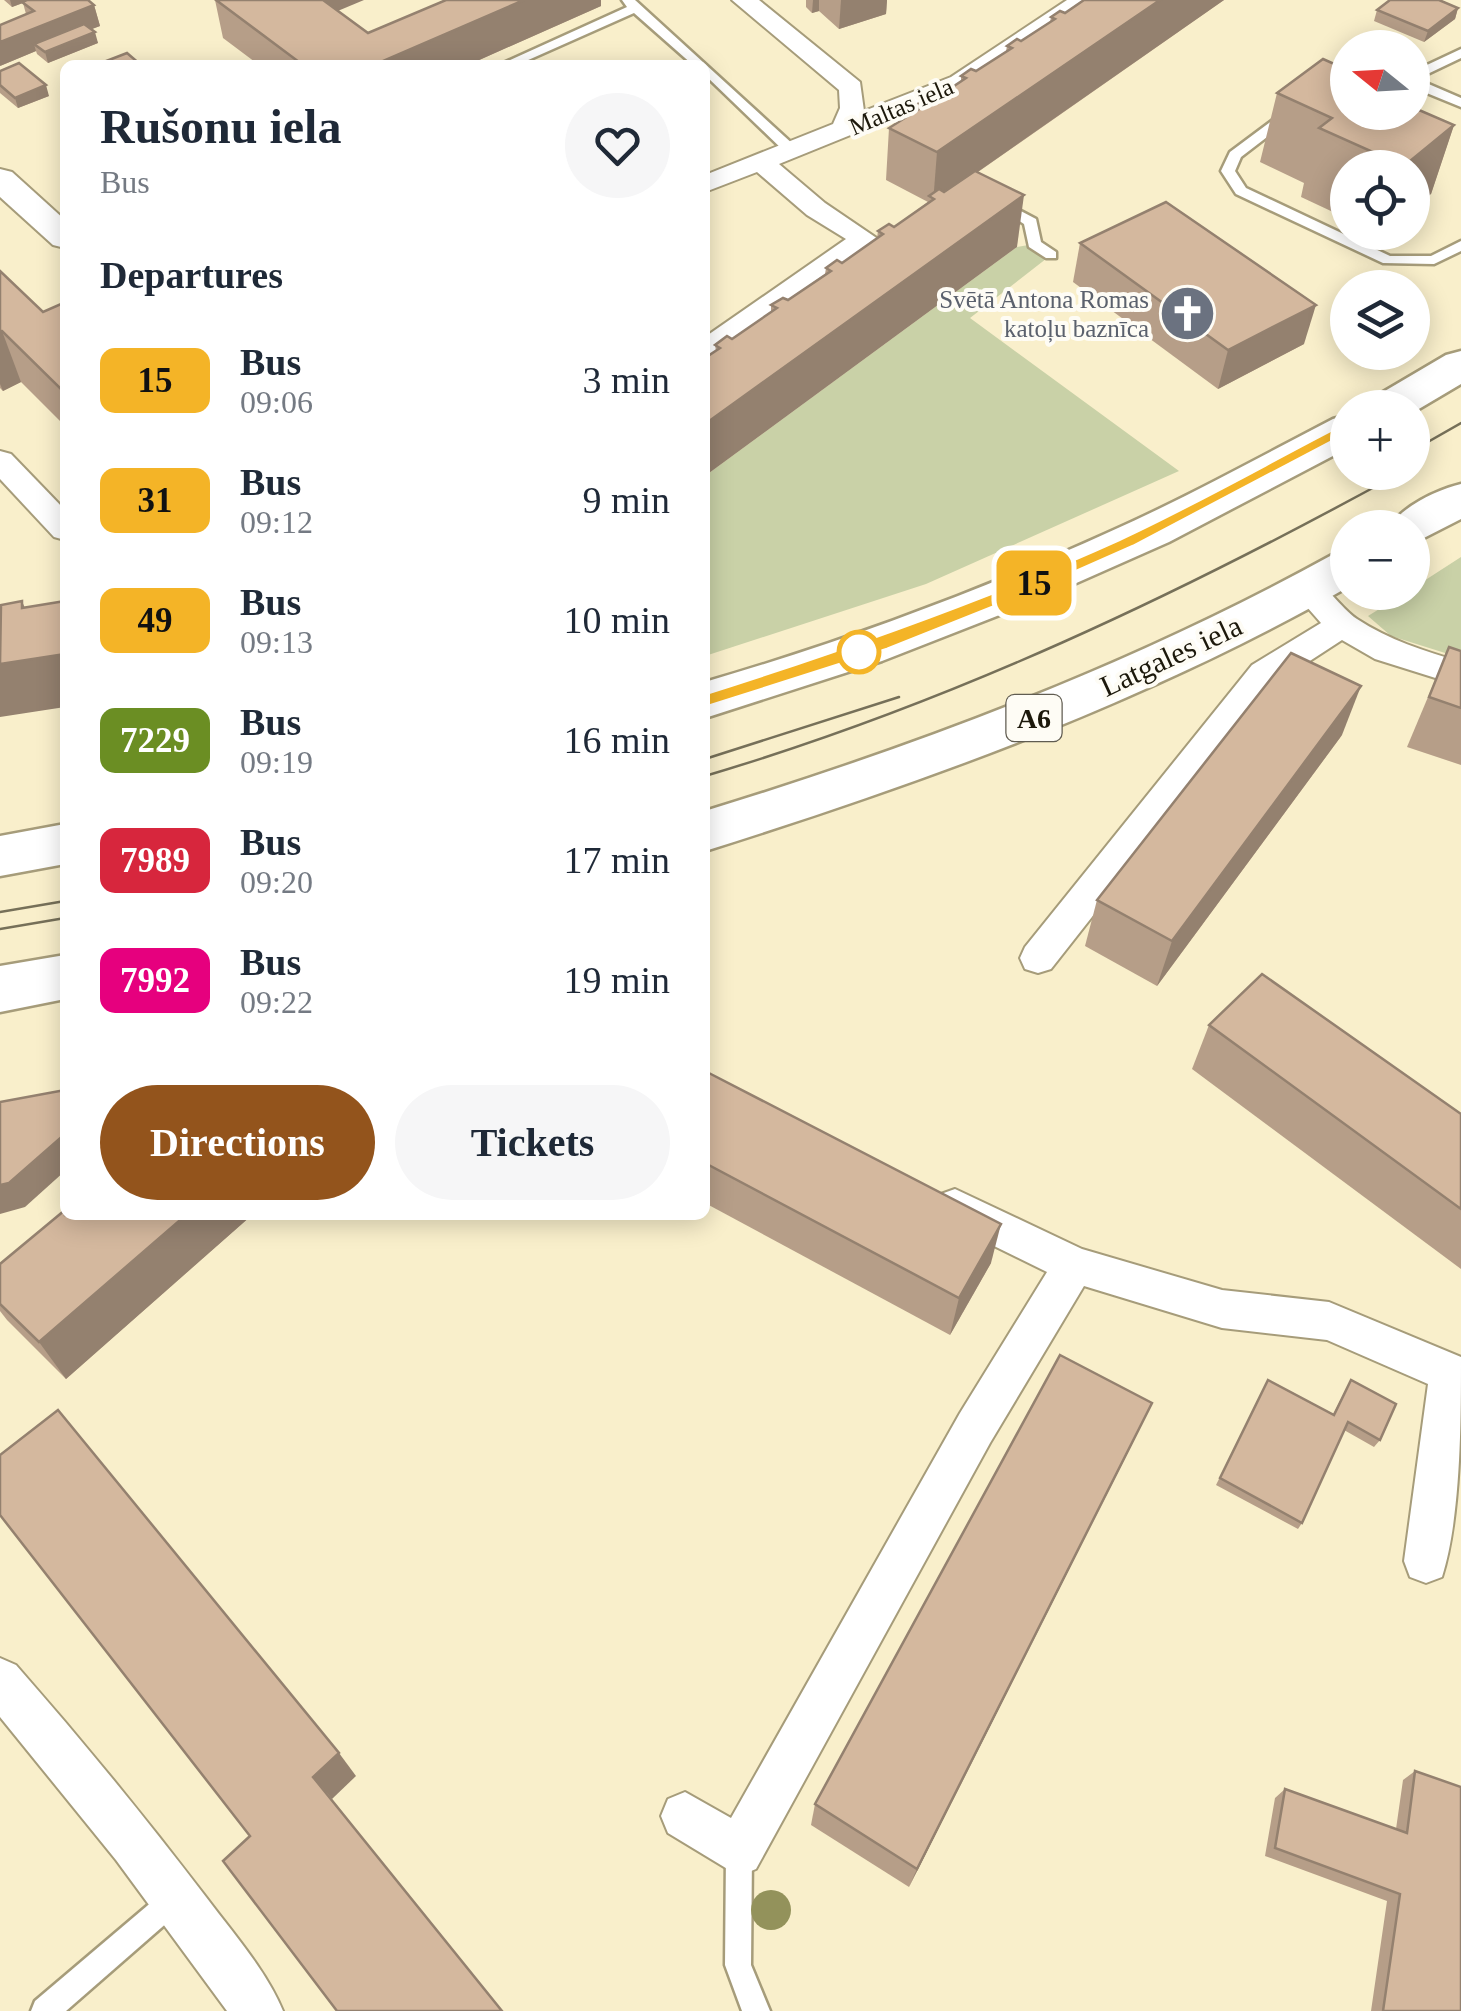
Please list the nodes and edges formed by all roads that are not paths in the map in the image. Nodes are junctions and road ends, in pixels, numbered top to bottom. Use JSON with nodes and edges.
{"nodes":[{"id":1,"x":744,"y":0,"type":"edge"},
{"id":2,"x":1082,"y":0,"type":"edge"},
{"id":3,"x":631,"y":4,"type":"edge"},
{"id":4,"x":1461,"y":53,"type":"edge"},
{"id":5,"x":516,"y":60,"type":"edge"},
{"id":6,"x":696,"y":60,"type":"edge"},
{"id":7,"x":1430,"y":69,"type":"edge"},
{"id":8,"x":710,"y":74,"type":"edge"},
{"id":9,"x":851,"y":87,"type":"junction"},
{"id":10,"x":1430,"y":88,"type":"edge"},
{"id":11,"x":932,"y":95,"type":"junction"},
{"id":12,"x":1461,"y":103,"type":"edge"},
{"id":13,"x":1305,"y":104,"type":"edge"},
{"id":14,"x":842,"y":130,"type":"junction"},
{"id":15,"x":790,"y":149,"type":"junction"},
{"id":16,"x":761,"y":162,"type":"junction"},
{"id":17,"x":0,"y":179,"type":"edge"},
{"id":18,"x":710,"y":182,"type":"edge"},
{"id":19,"x":996,"y":202,"type":"edge"},
{"id":20,"x":60,"y":233,"type":"edge"},
{"id":21,"x":1461,"y":244,"type":"edge"},
{"id":22,"x":1052,"y":254,"type":"dead end"},
{"id":23,"x":710,"y":347,"type":"edge"},
{"id":24,"x":1461,"y":365,"type":"edge"},
{"id":25,"x":1419,"y":390,"type":"edge"},
{"id":26,"x":1330,"y":438,"type":"edge"},
{"id":27,"x":0,"y":461,"type":"edge"},
{"id":28,"x":1461,"y":499,"type":"edge"},
{"id":29,"x":1430,"y":517,"type":"edge"},
{"id":30,"x":60,"y":524,"type":"edge"},
{"id":31,"x":1328,"y":578,"type":"edge"},
{"id":32,"x":1342,"y":625,"type":"junction"},
{"id":33,"x":1461,"y":674,"type":"edge"},
{"id":34,"x":710,"y":698,"type":"edge"},
{"id":35,"x":710,"y":830,"type":"edge"},
{"id":36,"x":60,"y":845,"type":"edge"},
{"id":37,"x":0,"y":856,"type":"edge"},
{"id":38,"x":1038,"y":958,"type":"dead end"},
{"id":39,"x":60,"y":979,"type":"edge"},
{"id":40,"x":0,"y":989,"type":"edge"},
{"id":41,"x":930,"y":1194,"type":"edge"},
{"id":42,"x":1074,"y":1265,"type":"junction"},
{"id":43,"x":1456,"y":1375,"type":"edge"},
{"id":44,"x":1426,"y":1561,"type":"dead end"},
{"id":45,"x":0,"y":1681,"type":"edge"},
{"id":46,"x":685,"y":1816,"type":"dead end"},
{"id":47,"x":739,"y":1852,"type":"junction"},
{"id":48,"x":178,"y":1897,"type":"junction"},
{"id":49,"x":45,"y":2011,"type":"edge"},
{"id":50,"x":258,"y":2011,"type":"edge"},
{"id":51,"x":756,"y":2011,"type":"edge"}],
"edges":[{"from":1,"to":9,"type":"street"},
{"from":2,"to":11,"type":"street","name":"Maltas iela"},
{"from":3,"to":5,"type":"lane"},
{"from":3,"to":6,"type":"lane"},
{"from":4,"to":7,"type":"lane"},
{"from":8,"to":15,"type":"lane"},
{"from":9,"to":11,"type":"street"},
{"from":9,"to":14,"type":"street"},
{"from":10,"to":12,"type":"lane"},
{"from":11,"to":14,"type":"street","name":"Maltas iela"},
{"from":13,"to":21,"type":"lane"},
{"from":14,"to":15,"type":"street","name":"Maltas iela"},
{"from":15,"to":16,"type":"street","name":"Maltas iela"},
{"from":16,"to":18,"type":"street","name":"Maltas iela"},
{"from":16,"to":23,"type":"street"},
{"from":17,"to":20,"type":"street"},
{"from":19,"to":22,"type":"lane"},
{"from":24,"to":25,"type":"highway"},
{"from":26,"to":34,"type":"highway"},
{"from":27,"to":30,"type":"street"},
{"from":28,"to":29,"type":"highway"},
{"from":31,"to":32,"type":"street"},
{"from":31,"to":35,"type":"highway","name":"Latgales iela","number":"A6"},
{"from":32,"to":33,"type":"street"},
{"from":32,"to":38,"type":"street"},
{"from":36,"to":37,"type":"highway"},
{"from":39,"to":40,"type":"highway"},
{"from":41,"to":42,"type":"street"},
{"from":42,"to":43,"type":"street"},
{"from":42,"to":47,"type":"street"},
{"from":43,"to":44,"type":"street"},
{"from":45,"to":48,"type":"street"},
{"from":46,"to":47,"type":"street"},
{"from":47,"to":51,"type":"lane"},
{"from":48,"to":49,"type":"lane"},
{"from":48,"to":50,"type":"street"}]}
